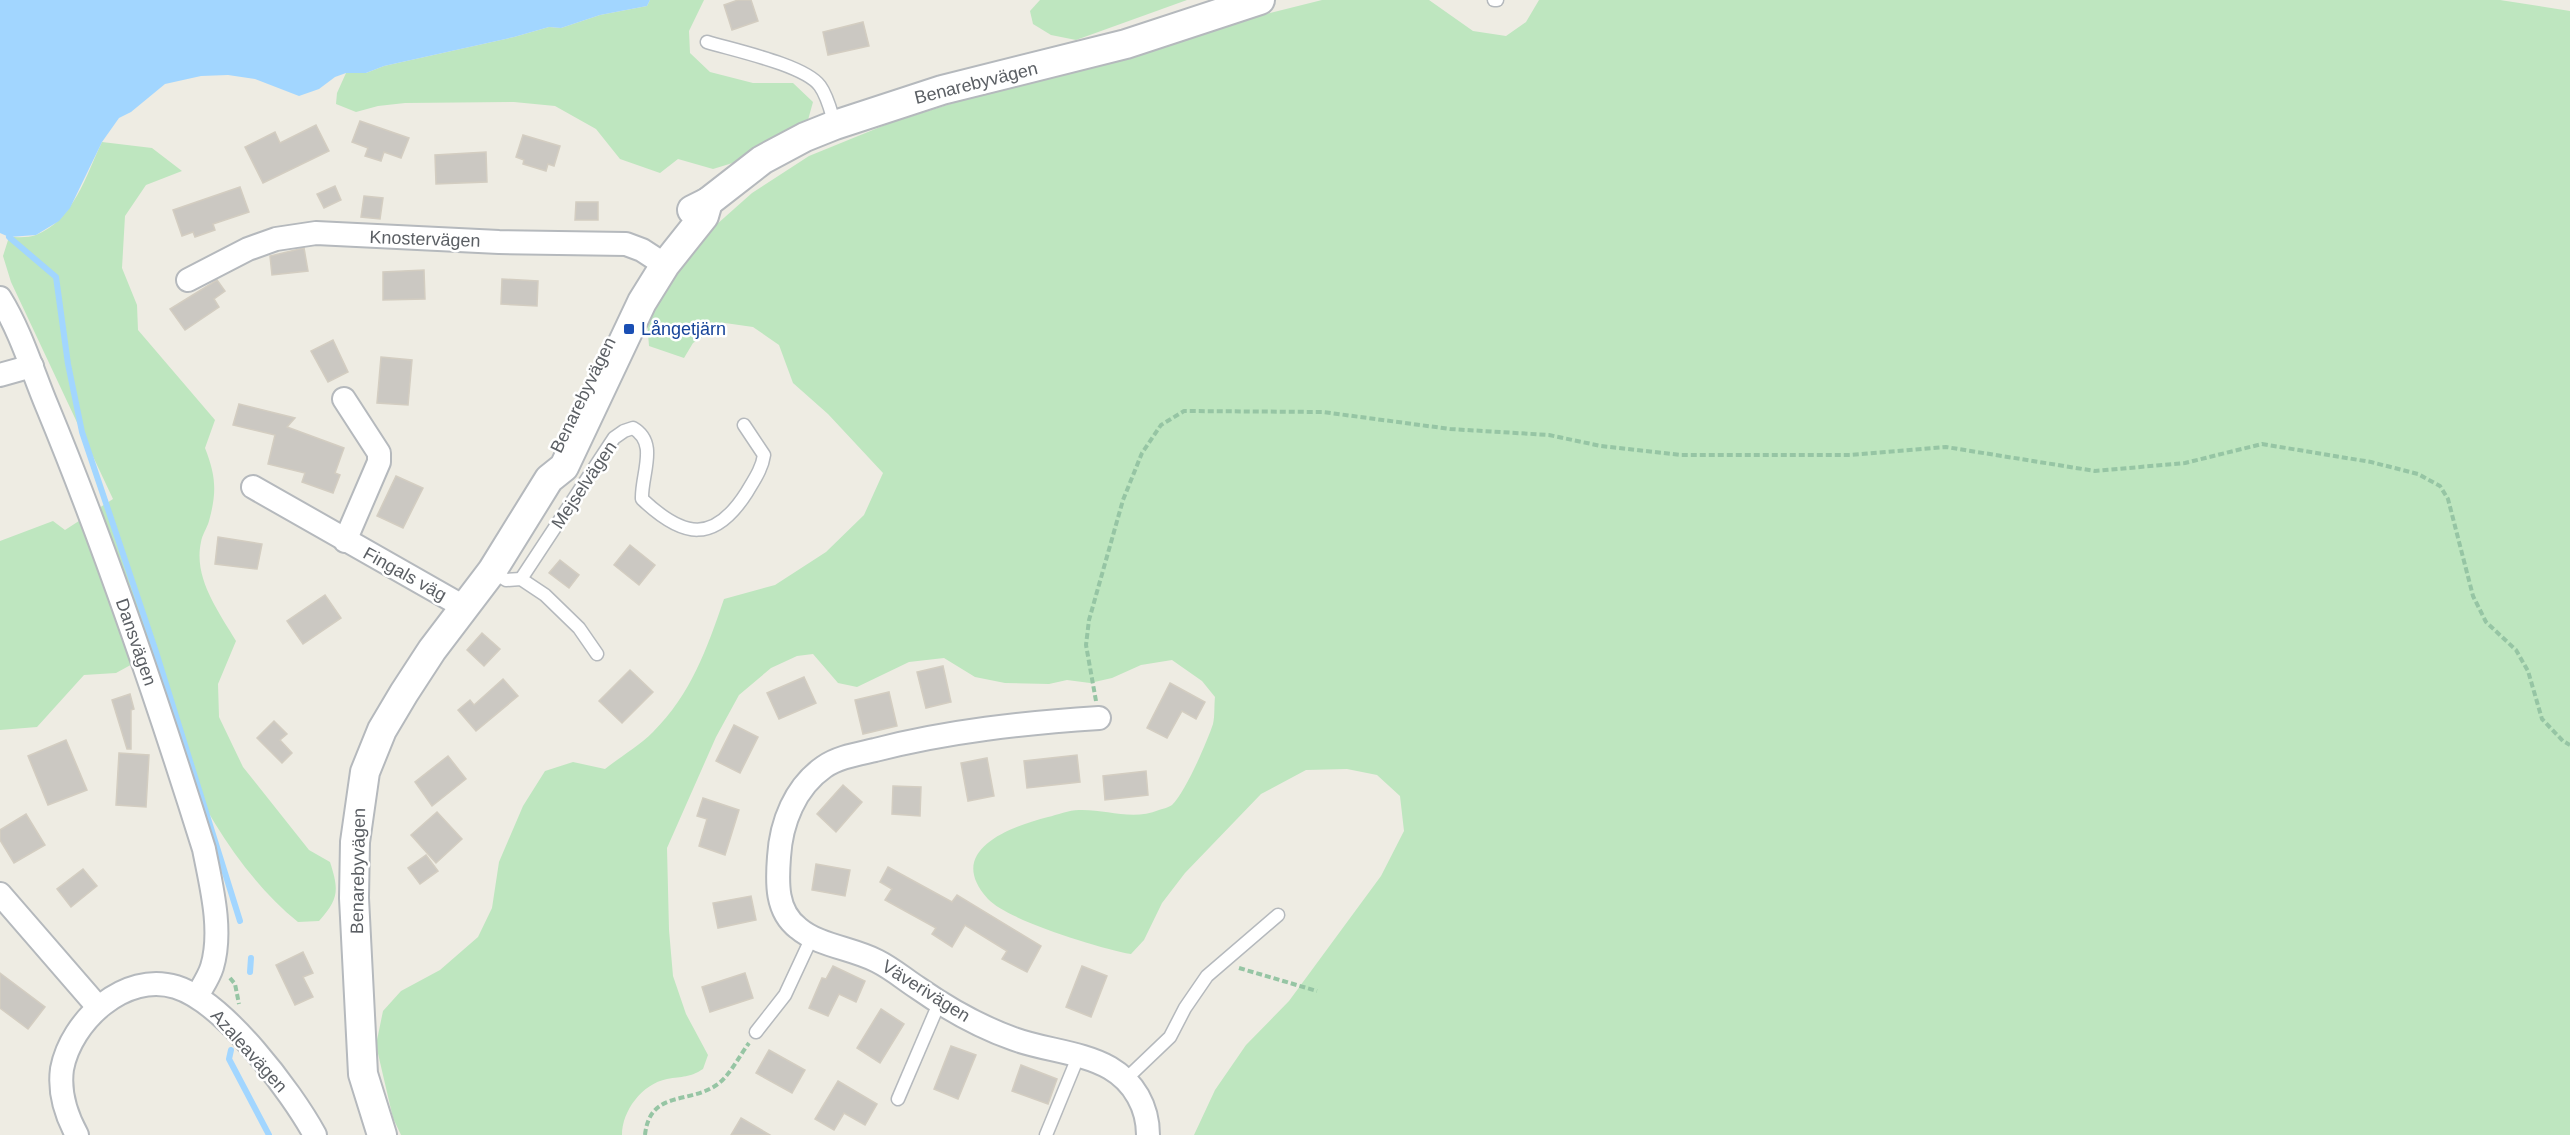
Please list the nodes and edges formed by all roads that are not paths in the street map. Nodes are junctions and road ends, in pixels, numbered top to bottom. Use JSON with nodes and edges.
{"nodes":[{"id":1,"x":1260,"y":0,"type":"edge"},
{"id":2,"x":707,"y":42,"type":"dead end"},
{"id":3,"x":835,"y":125,"type":"junction"},
{"id":4,"x":659,"y":261,"type":"junction"},
{"id":5,"x":188,"y":280,"type":"dead end"},
{"id":6,"x":0,"y":298,"type":"edge"},
{"id":7,"x":32,"y":366,"type":"junction"},
{"id":8,"x":0,"y":375,"type":"edge"},
{"id":9,"x":344,"y":399,"type":"dead end"},
{"id":10,"x":744,"y":425,"type":"dead end"},
{"id":11,"x":253,"y":487,"type":"dead end"},
{"id":12,"x":345,"y":541,"type":"junction"},
{"id":13,"x":492,"y":571,"type":"junction"},
{"id":14,"x":521,"y":579,"type":"junction"},
{"id":15,"x":464,"y":607,"type":"junction"},
{"id":16,"x":597,"y":654,"type":"dead end"},
{"id":17,"x":1099,"y":718,"type":"road end"},
{"id":18,"x":0,"y":894,"type":"edge"},
{"id":19,"x":1278,"y":915,"type":"dead end"},
{"id":20,"x":812,"y":937,"type":"junction"},
{"id":21,"x":197,"y":996,"type":"junction"},
{"id":22,"x":940,"y":1002,"type":"junction"},
{"id":23,"x":98,"y":1007,"type":"junction"},
{"id":24,"x":756,"y":1032,"type":"road end"},
{"id":25,"x":1078,"y":1057,"type":"junction"},
{"id":26,"x":1126,"y":1079,"type":"junction"},
{"id":27,"x":898,"y":1099,"type":"dead end"},
{"id":28,"x":77,"y":1135,"type":"edge"},
{"id":29,"x":315,"y":1135,"type":"edge"},
{"id":30,"x":382,"y":1135,"type":"edge"},
{"id":31,"x":1047,"y":1135,"type":"edge"},
{"id":32,"x":1148,"y":1135,"type":"edge"}],
"edges":[{"from":1,"to":3,"type":"street","name":"Benarebyvägen"},
{"from":2,"to":3,"type":"lane"},
{"from":3,"to":4,"type":"street","name":"Benarebyvägen"},
{"from":4,"to":5,"type":"street","name":"Knostervägen"},
{"from":4,"to":13,"type":"street","name":"Benarebyvägen"},
{"from":6,"to":7,"type":"street","name":"Dansvägen"},
{"from":7,"to":8,"type":"street"},
{"from":7,"to":21,"type":"street","name":"Dansvägen"},
{"from":9,"to":12,"type":"street","name":"Fingals väg"},
{"from":10,"to":14,"type":"lane","name":"Mejselvägen"},
{"from":11,"to":12,"type":"street","name":"Fingals väg"},
{"from":12,"to":15,"type":"street","name":"Fingals väg"},
{"from":13,"to":14,"type":"lane"},
{"from":13,"to":15,"type":"street","name":"Benarebyvägen"},
{"from":14,"to":16,"type":"lane"},
{"from":15,"to":30,"type":"street","name":"Benarebyvägen"},
{"from":17,"to":20,"type":"street","name":"Väverivägen"},
{"from":18,"to":23,"type":"street"},
{"from":19,"to":26,"type":"lane"},
{"from":20,"to":22,"type":"street","name":"Väverivägen"},
{"from":20,"to":24,"type":"lane"},
{"from":21,"to":23,"type":"street","name":"Azaleavägen"},
{"from":21,"to":29,"type":"street","name":"Azaleavägen"},
{"from":22,"to":25,"type":"street","name":"Väverivägen"},
{"from":22,"to":27,"type":"lane"},
{"from":23,"to":28,"type":"street","name":"Azaleavägen"},
{"from":25,"to":26,"type":"street","name":"Väverivägen"},
{"from":25,"to":31,"type":"lane"},
{"from":26,"to":32,"type":"street"}]}
